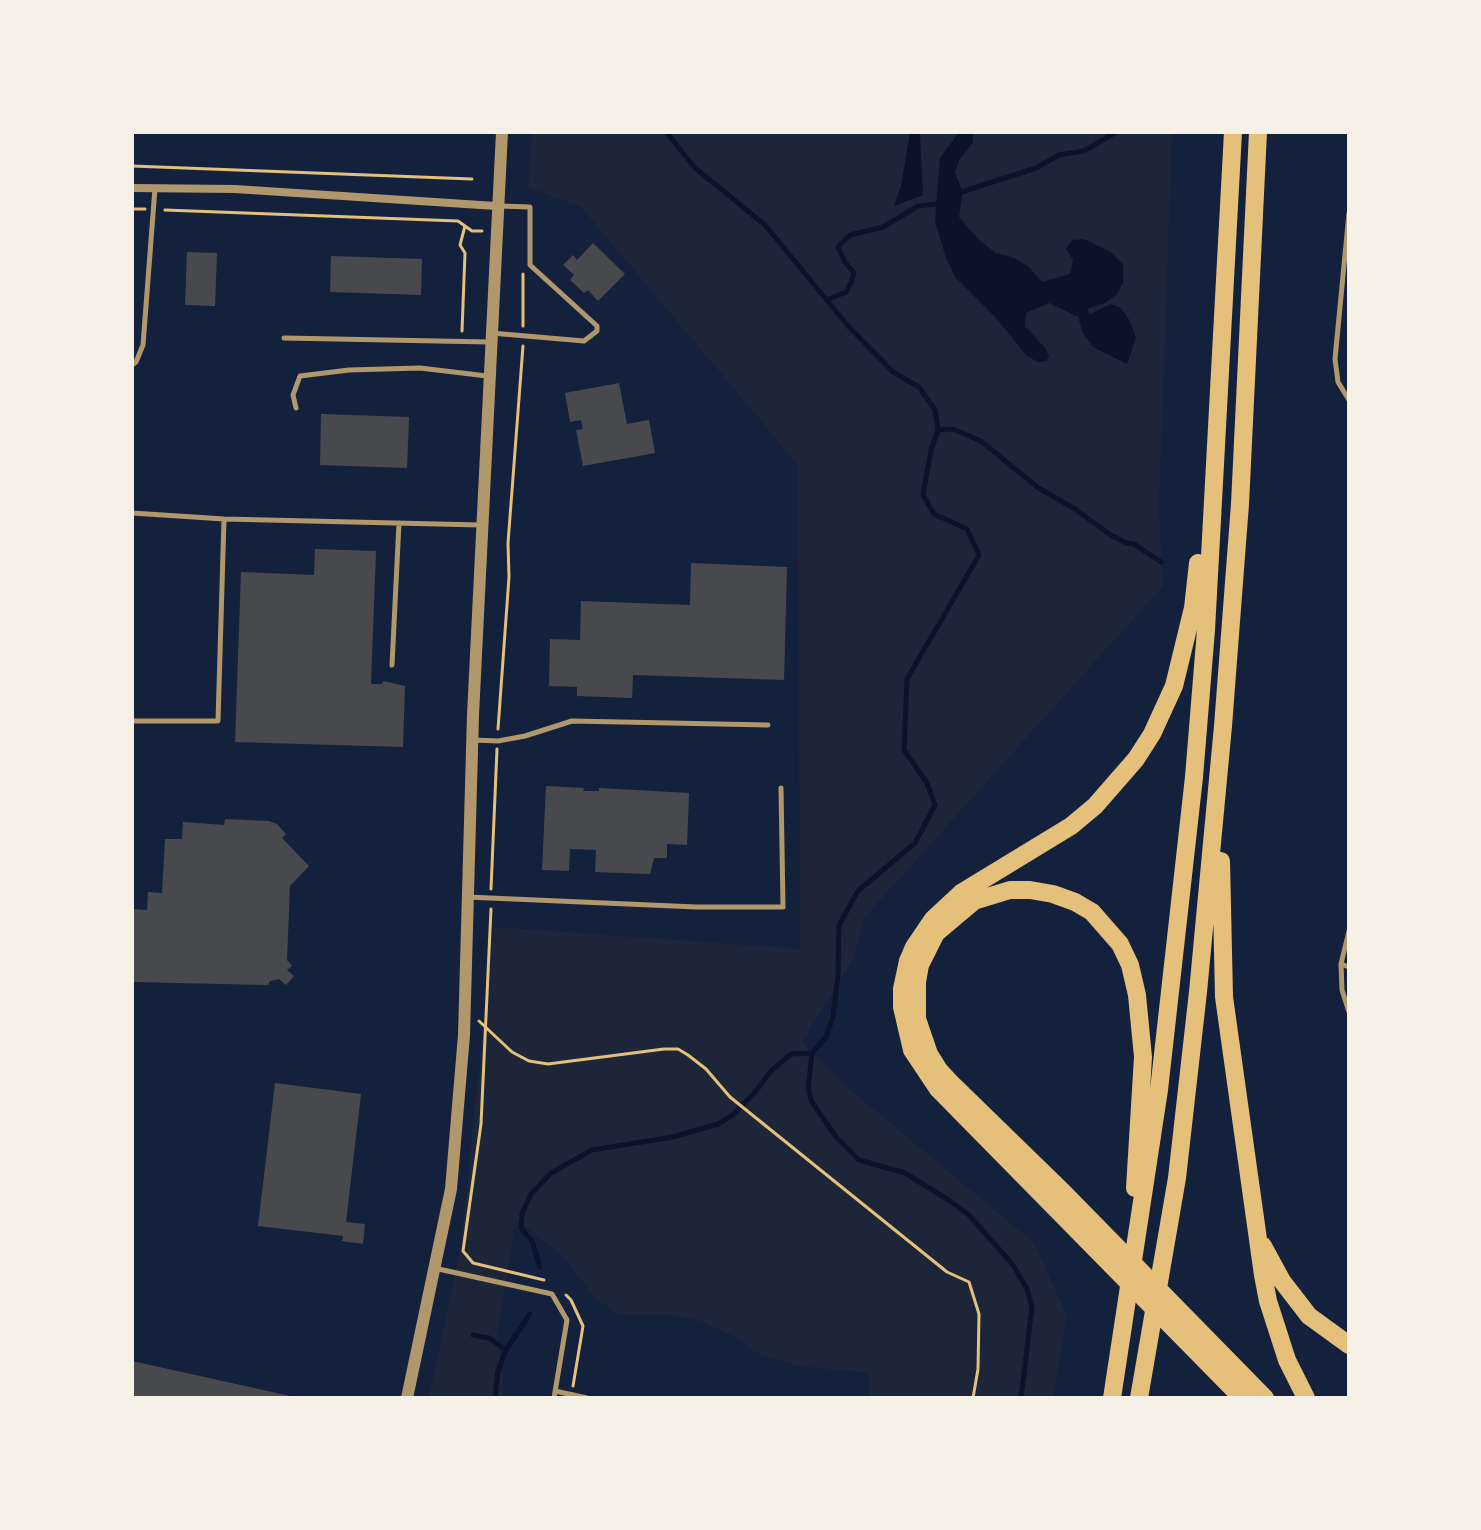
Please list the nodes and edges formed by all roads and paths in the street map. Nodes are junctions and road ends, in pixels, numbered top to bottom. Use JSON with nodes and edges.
{"nodes":[{"id":1,"x":502,"y":132,"type":"edge"},
{"id":2,"x":1233,"y":132,"type":"edge"},
{"id":3,"x":1258,"y":132,"type":"edge"},
{"id":4,"x":132,"y":166,"type":"edge"},
{"id":5,"x":472,"y":179,"type":"dead end"},
{"id":6,"x":155,"y":187,"type":"junction"},
{"id":7,"x":132,"y":188,"type":"edge"},
{"id":8,"x":496,"y":206,"type":"junction"},
{"id":9,"x":132,"y":209,"type":"edge"},
{"id":10,"x":153,"y":210,"type":"junction"},
{"id":11,"x":1349,"y":213,"type":"edge"},
{"id":12,"x":465,"y":226,"type":"junction"},
{"id":13,"x":495,"y":230,"type":"junction"},
{"id":14,"x":527,"y":264,"type":"junction"},
{"id":15,"x":462,"y":331,"type":"dead end"},
{"id":16,"x":523,"y":336,"type":"junction"},
{"id":17,"x":284,"y":338,"type":"dead end"},
{"id":18,"x":490,"y":338,"type":"junction"},
{"id":19,"x":132,"y":365,"type":"edge"},
{"id":20,"x":488,"y":376,"type":"junction"},
{"id":21,"x":1349,"y":400,"type":"edge"},
{"id":22,"x":296,"y":408,"type":"dead end"},
{"id":23,"x":1212,"y":509,"type":"junction"},
{"id":24,"x":132,"y":513,"type":"edge"},
{"id":25,"x":224,"y":519,"type":"junction"},
{"id":26,"x":399,"y":523,"type":"junction"},
{"id":27,"x":481,"y":525,"type":"junction"},
{"id":28,"x":392,"y":665,"type":"dead end"},
{"id":29,"x":132,"y":721,"type":"edge"},
{"id":30,"x":768,"y":725,"type":"dead end"},
{"id":31,"x":1223,"y":726,"type":"junction"},
{"id":32,"x":472,"y":740,"type":"junction"},
{"id":33,"x":498,"y":741,"type":"junction"},
{"id":34,"x":781,"y":788,"type":"dead end"},
{"id":35,"x":466,"y":897,"type":"junction"},
{"id":36,"x":491,"y":898,"type":"junction"},
{"id":37,"x":1349,"y":931,"type":"edge"},
{"id":38,"x":1341,"y":964,"type":"junction"},
{"id":39,"x":1349,"y":967,"type":"edge"},
{"id":40,"x":464,"y":1009,"type":"junction"},
{"id":41,"x":1349,"y":1012,"type":"edge"},
{"id":42,"x":487,"y":1027,"type":"junction"},
{"id":43,"x":1061,"y":1202,"type":"junction"},
{"id":44,"x":1259,"y":1237,"type":"junction"},
{"id":45,"x":433,"y":1267,"type":"junction"},
{"id":46,"x":1131,"y":1275,"type":"junction"},
{"id":47,"x":552,"y":1283,"type":"dead end"},
{"id":48,"x":562,"y":1292,"type":"dead end"},
{"id":49,"x":1349,"y":1345,"type":"edge"},
{"id":50,"x":1229,"y":1373,"type":"junction"},
{"id":51,"x":555,"y":1394,"type":"edge"},
{"id":52,"x":571,"y":1394,"type":"junction"},
{"id":53,"x":407,"y":1398,"type":"edge"},
{"id":54,"x":587,"y":1398,"type":"edge"},
{"id":55,"x":973,"y":1398,"type":"edge"},
{"id":56,"x":1112,"y":1398,"type":"edge"},
{"id":57,"x":1139,"y":1398,"type":"edge"},
{"id":58,"x":1242,"y":1398,"type":"edge"},
{"id":59,"x":1265,"y":1398,"type":"edge"},
{"id":60,"x":1306,"y":1398,"type":"edge"}],
"edges":[{"from":1,"to":8,"type":"street"},
{"from":2,"to":23,"type":"highway"},
{"from":3,"to":31,"type":"highway"},
{"from":4,"to":5,"type":"path"},
{"from":6,"to":7,"type":"street"},
{"from":6,"to":8,"type":"street"},
{"from":6,"to":10,"type":"lane"},
{"from":8,"to":13,"type":"street"},
{"from":8,"to":14,"type":"lane"},
{"from":9,"to":10,"type":"path"},
{"from":10,"to":12,"type":"path"},
{"from":10,"to":19,"type":"lane"},
{"from":11,"to":21,"type":"lane"},
{"from":12,"to":13,"type":"path"},
{"from":12,"to":15,"type":"path"},
{"from":13,"to":18,"type":"street"},
{"from":14,"to":16,"type":"path"},
{"from":14,"to":16,"type":"lane"},
{"from":16,"to":18,"type":"lane"},
{"from":16,"to":33,"type":"path"},
{"from":17,"to":18,"type":"lane"},
{"from":18,"to":20,"type":"street"},
{"from":20,"to":22,"type":"lane"},
{"from":20,"to":27,"type":"street"},
{"from":23,"to":43,"type":"highway"},
{"from":23,"to":46,"type":"highway"},
{"from":24,"to":25,"type":"lane"},
{"from":25,"to":26,"type":"lane"},
{"from":25,"to":29,"type":"lane"},
{"from":26,"to":27,"type":"lane"},
{"from":26,"to":28,"type":"lane"},
{"from":27,"to":32,"type":"street"},
{"from":30,"to":33,"type":"lane"},
{"from":31,"to":44,"type":"highway"},
{"from":31,"to":57,"type":"highway"},
{"from":32,"to":33,"type":"lane"},
{"from":32,"to":35,"type":"street"},
{"from":33,"to":36,"type":"path"},
{"from":34,"to":36,"type":"lane"},
{"from":35,"to":36,"type":"lane"},
{"from":35,"to":40,"type":"street"},
{"from":36,"to":42,"type":"path"},
{"from":37,"to":38,"type":"lane"},
{"from":38,"to":39,"type":"lane"},
{"from":38,"to":41,"type":"lane"},
{"from":40,"to":42,"type":"path"},
{"from":40,"to":45,"type":"street"},
{"from":42,"to":47,"type":"path"},
{"from":42,"to":55,"type":"path"},
{"from":43,"to":46,"type":"highway"},
{"from":43,"to":50,"type":"highway"},
{"from":44,"to":49,"type":"highway"},
{"from":44,"to":60,"type":"highway"},
{"from":45,"to":51,"type":"lane"},
{"from":45,"to":53,"type":"street"},
{"from":46,"to":56,"type":"highway"},
{"from":48,"to":52,"type":"path"},
{"from":50,"to":58,"type":"highway"},
{"from":50,"to":59,"type":"highway"},
{"from":51,"to":52,"type":"lane"},
{"from":52,"to":54,"type":"lane"}]}
